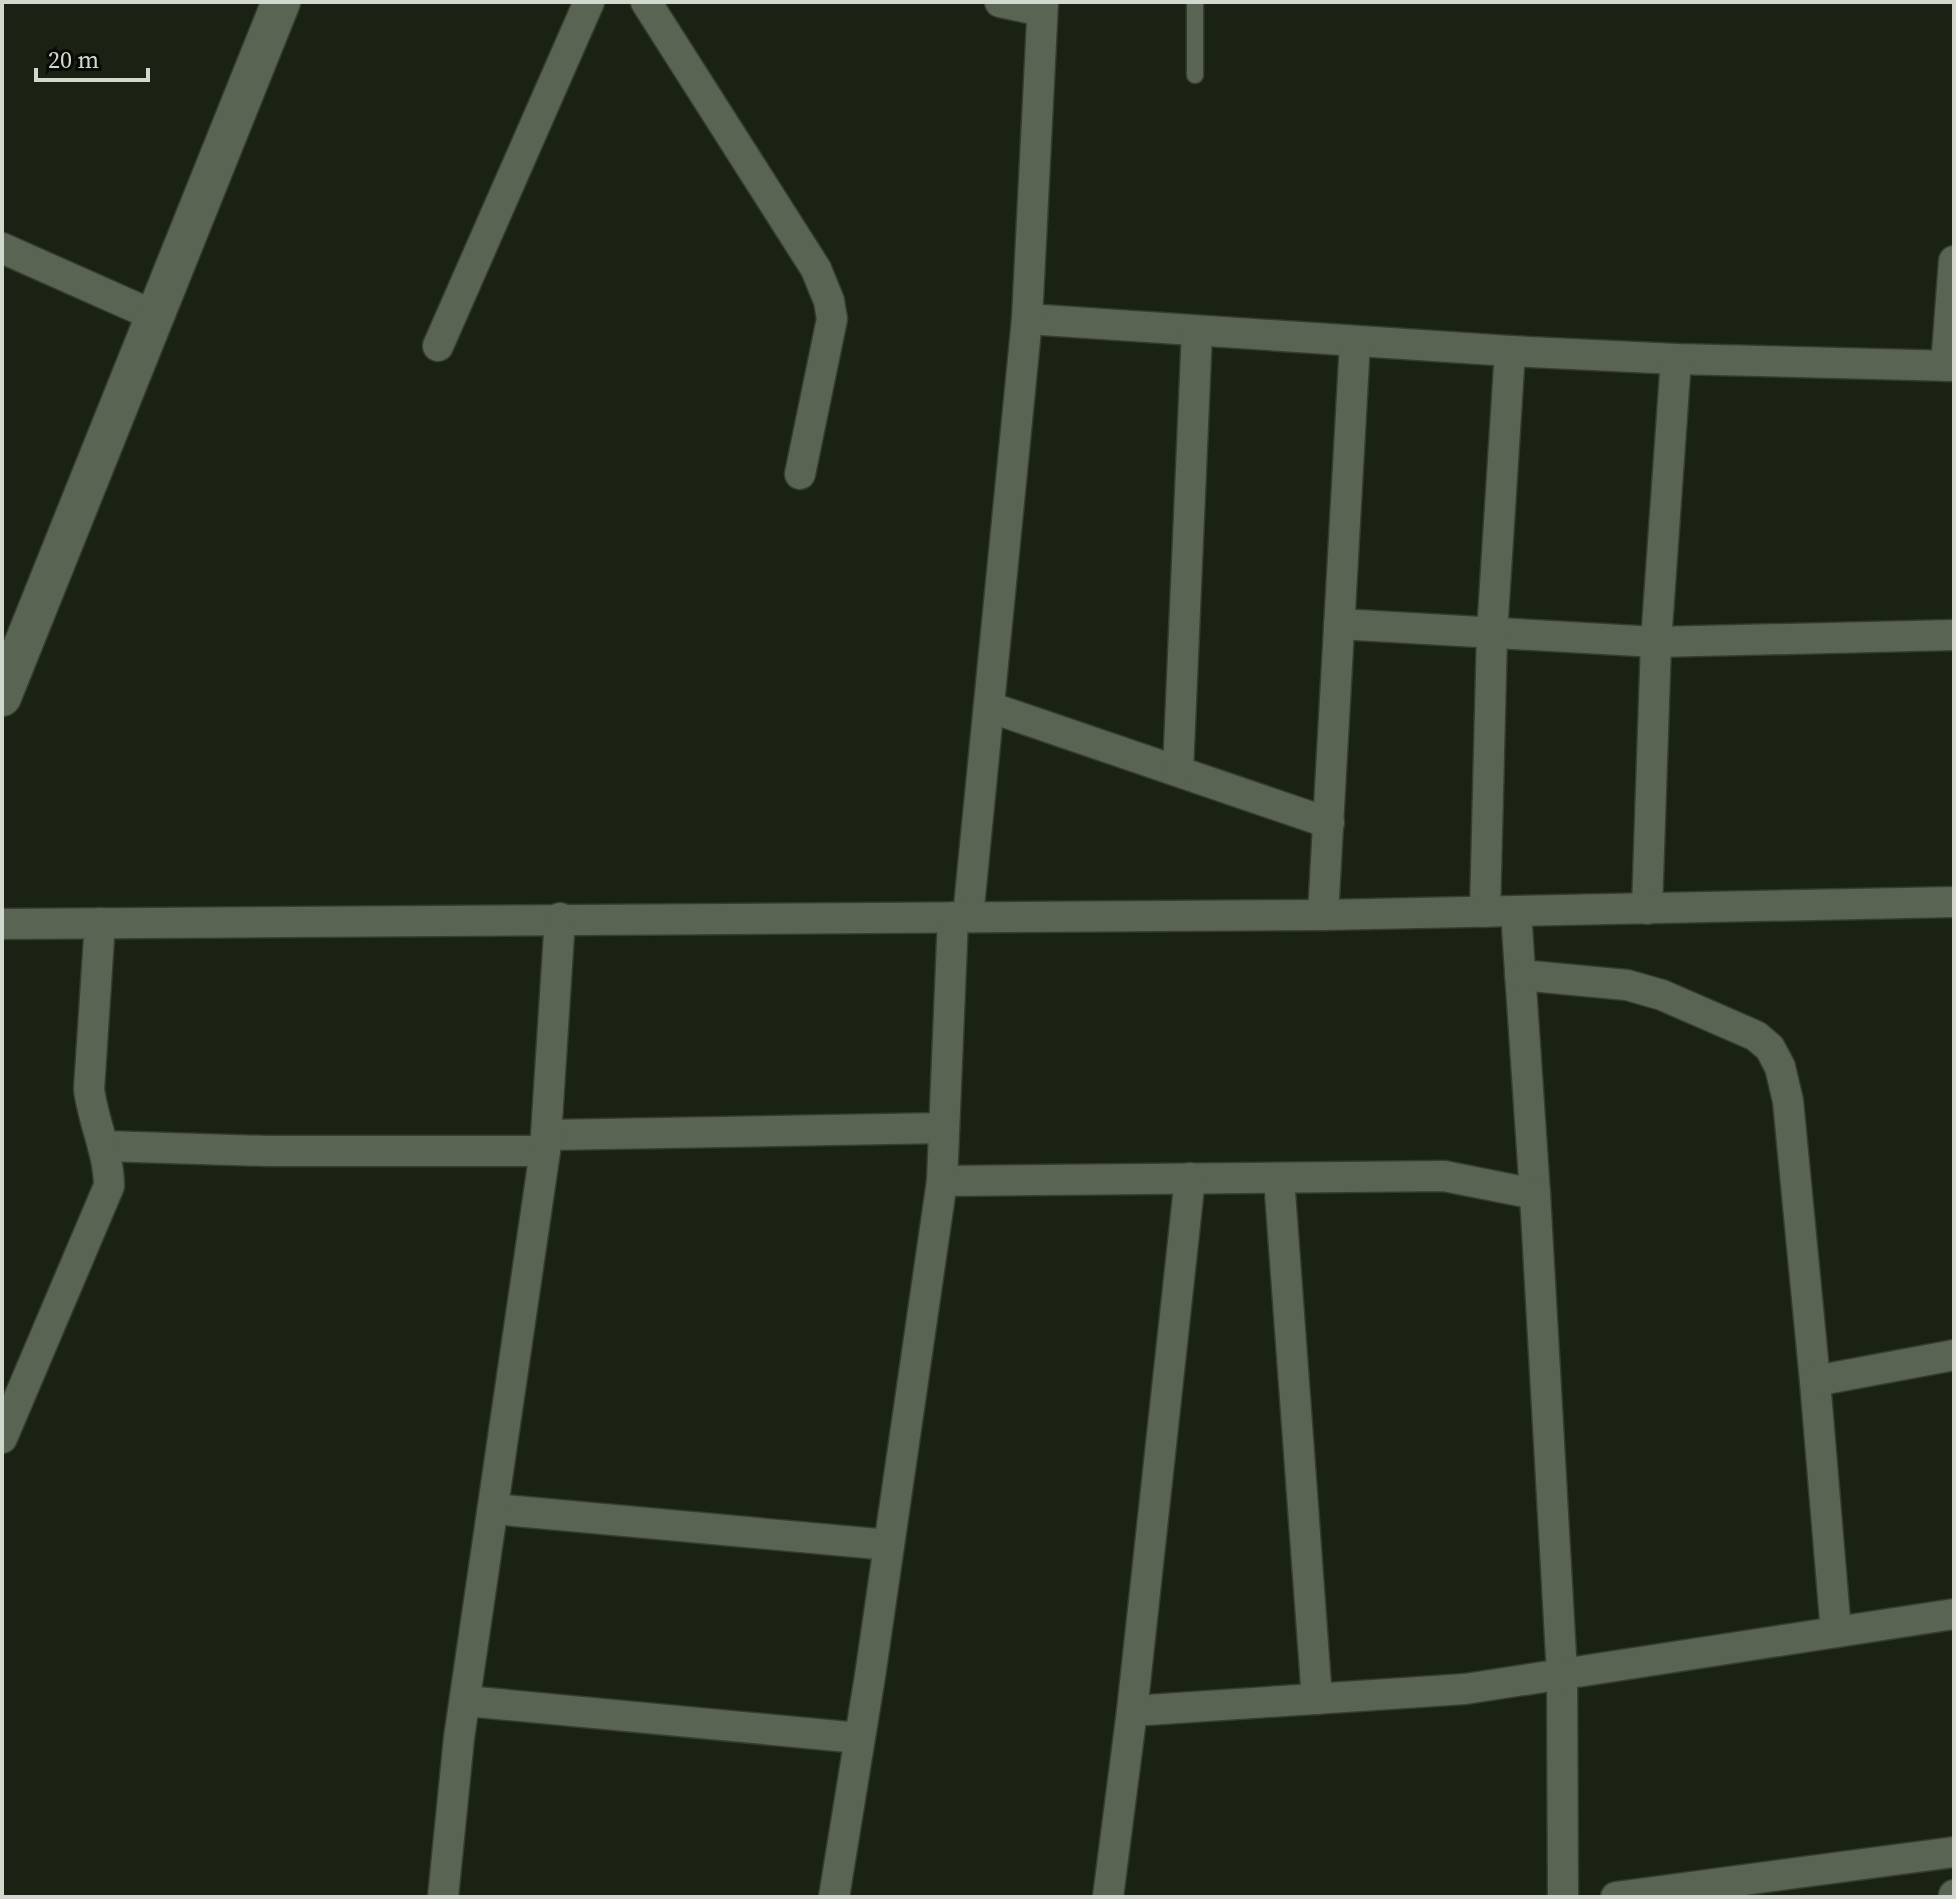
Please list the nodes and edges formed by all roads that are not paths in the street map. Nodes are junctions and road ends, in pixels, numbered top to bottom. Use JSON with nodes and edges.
{"nodes":[{"id":1,"x":281,"y":2,"type":"edge"},
{"id":2,"x":589,"y":2,"type":"edge"},
{"id":3,"x":646,"y":2,"type":"edge"},
{"id":4,"x":1000,"y":2,"type":"edge"},
{"id":5,"x":1195,"y":2,"type":"edge"},
{"id":6,"x":1042,"y":6,"type":"edge"},
{"id":7,"x":1195,"y":75,"type":"dead end"},
{"id":8,"x":2,"y":248,"type":"edge"},
{"id":9,"x":1954,"y":261,"type":"edge"},
{"id":10,"x":1954,"y":272,"type":"edge"},
{"id":11,"x":155,"y":316,"type":"junction"},
{"id":12,"x":1027,"y":319,"type":"junction"},
{"id":13,"x":1197,"y":331,"type":"junction"},
{"id":14,"x":1355,"y":342,"type":"junction"},
{"id":15,"x":438,"y":346,"type":"dead end"},
{"id":16,"x":1510,"y":351,"type":"junction"},
{"id":17,"x":1676,"y":359,"type":"junction"},
{"id":18,"x":1950,"y":366,"type":"edge"},
{"id":19,"x":800,"y":474,"type":"dead end"},
{"id":20,"x":1339,"y":624,"type":"junction"},
{"id":21,"x":1492,"y":633,"type":"junction"},
{"id":22,"x":1954,"y":635,"type":"edge"},
{"id":23,"x":1656,"y":642,"type":"junction"},
{"id":24,"x":2,"y":697,"type":"edge"},
{"id":25,"x":989,"y":707,"type":"junction"},
{"id":26,"x":1178,"y":771,"type":"junction"},
{"id":27,"x":1329,"y":823,"type":"junction"},
{"id":28,"x":1954,"y":902,"type":"edge"},
{"id":29,"x":1647,"y":909,"type":"junction"},
{"id":30,"x":1485,"y":912,"type":"junction"},
{"id":31,"x":1516,"y":912,"type":"junction"},
{"id":32,"x":1323,"y":915,"type":"junction"},
{"id":33,"x":961,"y":917,"type":"junction"},
{"id":34,"x":560,"y":918,"type":"junction"},
{"id":35,"x":100,"y":923,"type":"junction"},
{"id":36,"x":2,"y":924,"type":"edge"},
{"id":37,"x":1520,"y":975,"type":"junction"},
{"id":38,"x":944,"y":1128,"type":"junction"},
{"id":39,"x":546,"y":1143,"type":"junction"},
{"id":40,"x":103,"y":1146,"type":"junction"},
{"id":41,"x":1190,"y":1178,"type":"junction"},
{"id":42,"x":1279,"y":1178,"type":"junction"},
{"id":43,"x":942,"y":1181,"type":"junction"},
{"id":44,"x":1535,"y":1194,"type":"junction"},
{"id":45,"x":1954,"y":1355,"type":"edge"},
{"id":46,"x":1815,"y":1381,"type":"junction"},
{"id":47,"x":2,"y":1438,"type":"edge"},
{"id":48,"x":493,"y":1509,"type":"junction"},
{"id":49,"x":889,"y":1545,"type":"junction"},
{"id":50,"x":1954,"y":1614,"type":"edge"},
{"id":51,"x":1836,"y":1632,"type":"junction"},
{"id":52,"x":1562,"y":1674,"type":"junction"},
{"id":53,"x":1317,"y":1699,"type":"junction"},
{"id":54,"x":466,"y":1701,"type":"junction"},
{"id":55,"x":1132,"y":1711,"type":"junction"},
{"id":56,"x":859,"y":1738,"type":"junction"},
{"id":57,"x":1954,"y":1852,"type":"edge"},
{"id":58,"x":443,"y":1897,"type":"edge"},
{"id":59,"x":834,"y":1897,"type":"edge"},
{"id":60,"x":1108,"y":1897,"type":"edge"},
{"id":61,"x":1563,"y":1897,"type":"edge"},
{"id":62,"x":1616,"y":1897,"type":"edge"}],
"edges":[{"from":1,"to":11,"type":"street"},
{"from":2,"to":15,"type":"street"},
{"from":3,"to":19,"type":"street"},
{"from":4,"to":6,"type":"street"},
{"from":5,"to":7,"type":"lane"},
{"from":6,"to":12,"type":"street"},
{"from":8,"to":11,"type":"street"},
{"from":9,"to":10,"type":"street"},
{"from":10,"to":18,"type":"street"},
{"from":11,"to":24,"type":"street"},
{"from":12,"to":13,"type":"street"},
{"from":12,"to":25,"type":"street"},
{"from":13,"to":14,"type":"street"},
{"from":13,"to":26,"type":"street"},
{"from":14,"to":16,"type":"street"},
{"from":14,"to":20,"type":"street"},
{"from":16,"to":17,"type":"street"},
{"from":16,"to":21,"type":"street"},
{"from":17,"to":18,"type":"street"},
{"from":17,"to":23,"type":"street"},
{"from":20,"to":21,"type":"street"},
{"from":20,"to":27,"type":"street"},
{"from":21,"to":23,"type":"street"},
{"from":21,"to":30,"type":"street"},
{"from":22,"to":23,"type":"street"},
{"from":23,"to":29,"type":"street"},
{"from":25,"to":26,"type":"street"},
{"from":25,"to":33,"type":"street"},
{"from":26,"to":27,"type":"street"},
{"from":27,"to":32,"type":"street"},
{"from":28,"to":29,"type":"street"},
{"from":29,"to":31,"type":"street"},
{"from":30,"to":31,"type":"street"},
{"from":30,"to":32,"type":"street"},
{"from":31,"to":37,"type":"street"},
{"from":32,"to":33,"type":"street"},
{"from":33,"to":34,"type":"street"},
{"from":33,"to":38,"type":"street"},
{"from":34,"to":35,"type":"street"},
{"from":34,"to":39,"type":"street"},
{"from":35,"to":36,"type":"street"},
{"from":35,"to":40,"type":"street"},
{"from":37,"to":44,"type":"street"},
{"from":37,"to":46,"type":"street"},
{"from":38,"to":39,"type":"street"},
{"from":38,"to":43,"type":"street"},
{"from":39,"to":40,"type":"street"},
{"from":39,"to":48,"type":"street"},
{"from":40,"to":47,"type":"street"},
{"from":41,"to":42,"type":"street"},
{"from":41,"to":43,"type":"street"},
{"from":41,"to":55,"type":"street"},
{"from":42,"to":44,"type":"street"},
{"from":42,"to":53,"type":"street"},
{"from":43,"to":49,"type":"street"},
{"from":44,"to":52,"type":"street"},
{"from":45,"to":46,"type":"street"},
{"from":46,"to":51,"type":"street"},
{"from":48,"to":49,"type":"street"},
{"from":48,"to":54,"type":"street"},
{"from":49,"to":56,"type":"street"},
{"from":50,"to":51,"type":"street"},
{"from":51,"to":52,"type":"street"},
{"from":52,"to":53,"type":"street"},
{"from":52,"to":61,"type":"street"},
{"from":53,"to":55,"type":"street"},
{"from":54,"to":56,"type":"street"},
{"from":54,"to":58,"type":"street"},
{"from":55,"to":60,"type":"street"},
{"from":56,"to":59,"type":"street"},
{"from":57,"to":62,"type":"street"}]}
